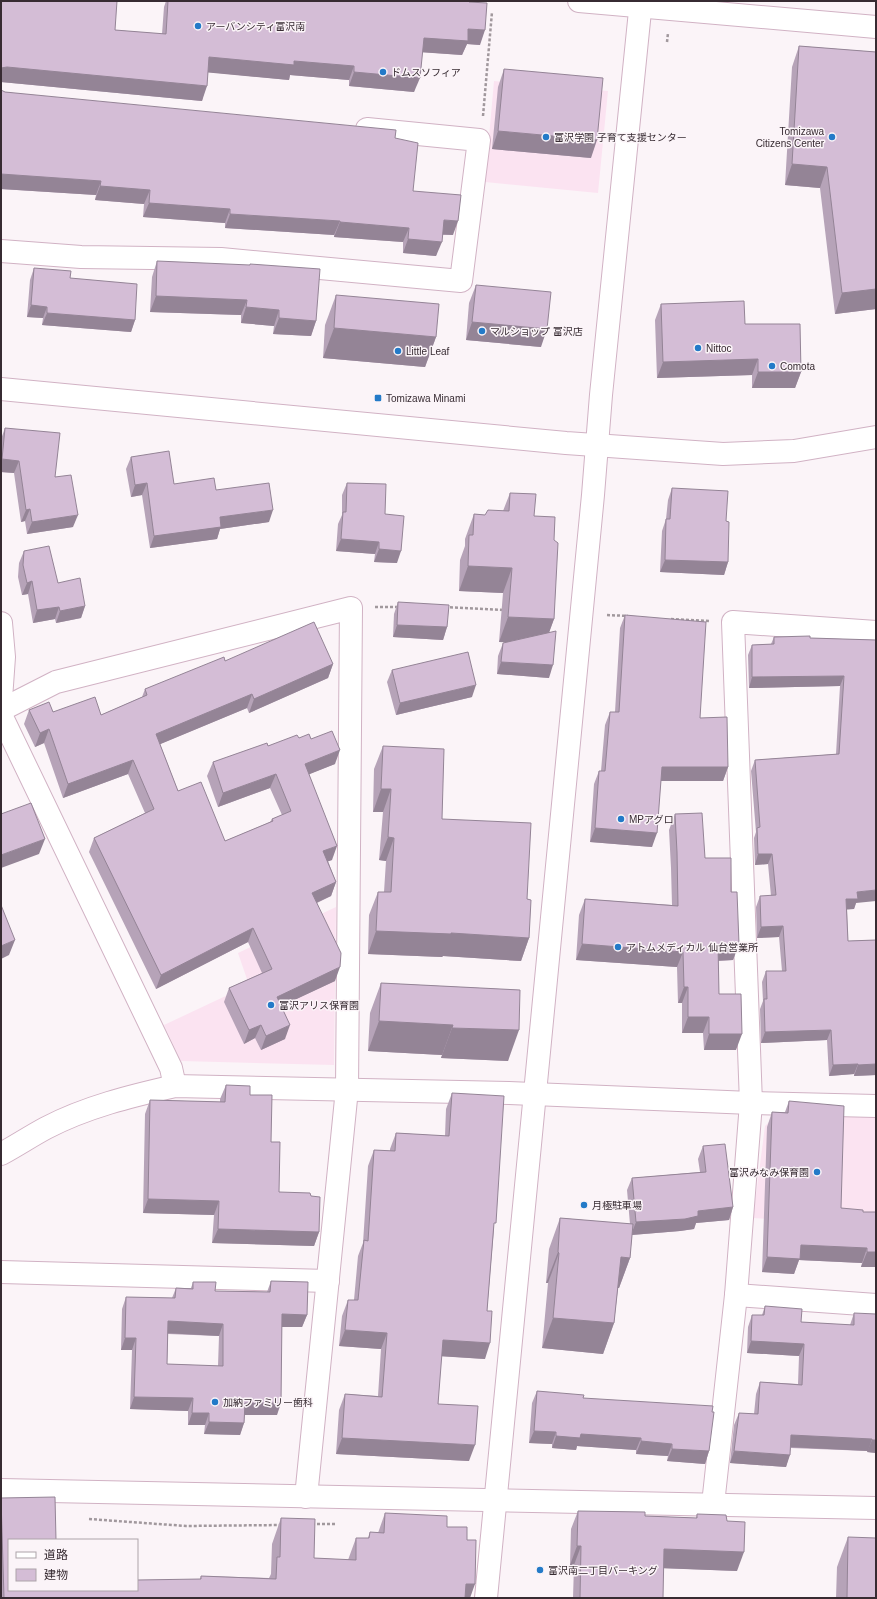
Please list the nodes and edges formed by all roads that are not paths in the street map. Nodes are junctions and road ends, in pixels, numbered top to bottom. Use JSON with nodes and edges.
{"nodes":[{"id":1,"x":579,"y":1,"type":"edge"},
{"id":2,"x":641,"y":4,"type":"edge"},
{"id":3,"x":876,"y":27,"type":"edge"},
{"id":4,"x":346,"y":127,"type":"edge"},
{"id":5,"x":1,"y":251,"type":"edge"},
{"id":6,"x":1,"y":389,"type":"edge"},
{"id":7,"x":876,"y":437,"type":"edge"},
{"id":8,"x":597,"y":446,"type":"junction"},
{"id":9,"x":1,"y":623,"type":"edge"},
{"id":10,"x":876,"y":632,"type":"edge"},
{"id":11,"x":1,"y":699,"type":"edge"},
{"id":12,"x":1,"y":710,"type":"edge"},
{"id":13,"x":1,"y":715,"type":"edge"},
{"id":14,"x":175,"y":1086,"type":"junction"},
{"id":15,"x":347,"y":1089,"type":"junction"},
{"id":16,"x":534,"y":1094,"type":"junction"},
{"id":17,"x":751,"y":1103,"type":"junction"},
{"id":18,"x":876,"y":1106,"type":"edge"},
{"id":19,"x":1,"y":1154,"type":"edge"},
{"id":20,"x":1,"y":1272,"type":"edge"},
{"id":21,"x":328,"y":1281,"type":"junction"},
{"id":22,"x":736,"y":1295,"type":"junction"},
{"id":23,"x":876,"y":1305,"type":"edge"},
{"id":24,"x":1,"y":1490,"type":"edge"},
{"id":25,"x":306,"y":1497,"type":"junction"},
{"id":26,"x":495,"y":1500,"type":"junction"},
{"id":27,"x":713,"y":1504,"type":"junction"},
{"id":28,"x":876,"y":1508,"type":"edge"},
{"id":29,"x":486,"y":1598,"type":"edge"}],
"edges":[{"from":1,"to":2,"type":"street"},
{"from":2,"to":3,"type":"street"},
{"from":2,"to":8,"type":"street"},
{"from":4,"to":5,"type":"street"},
{"from":6,"to":8,"type":"street"},
{"from":7,"to":8,"type":"street"},
{"from":8,"to":16,"type":"street"},
{"from":9,"to":11,"type":"street"},
{"from":10,"to":17,"type":"street"},
{"from":12,"to":15,"type":"street"},
{"from":13,"to":14,"type":"street"},
{"from":14,"to":15,"type":"street"},
{"from":14,"to":19,"type":"street"},
{"from":15,"to":16,"type":"street"},
{"from":15,"to":21,"type":"street"},
{"from":16,"to":17,"type":"street"},
{"from":16,"to":26,"type":"street"},
{"from":17,"to":18,"type":"street"},
{"from":17,"to":22,"type":"street"},
{"from":20,"to":21,"type":"street"},
{"from":21,"to":25,"type":"street"},
{"from":22,"to":23,"type":"street"},
{"from":22,"to":27,"type":"street"},
{"from":24,"to":25,"type":"street"},
{"from":25,"to":26,"type":"street"},
{"from":26,"to":27,"type":"street"},
{"from":26,"to":29,"type":"street"},
{"from":27,"to":28,"type":"street"}]}
